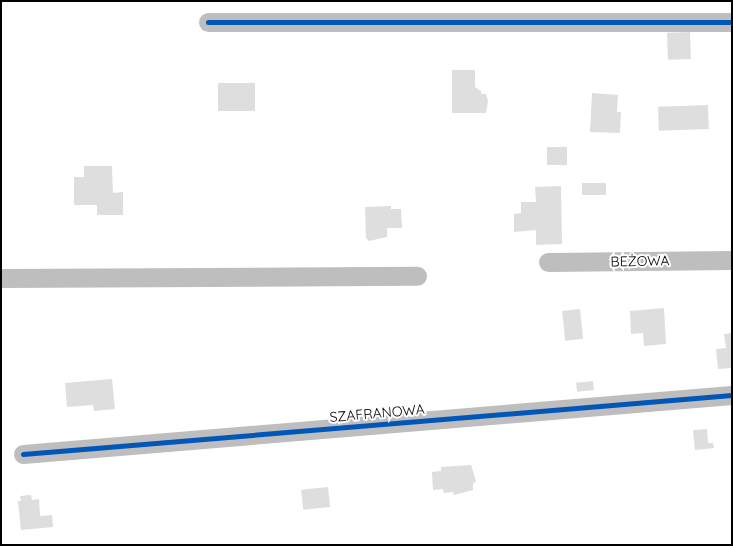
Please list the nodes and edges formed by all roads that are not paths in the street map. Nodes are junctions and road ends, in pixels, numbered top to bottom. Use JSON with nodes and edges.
{"nodes":[{"id":1,"x":208,"y":22,"type":"dead end"},
{"id":2,"x":732,"y":22,"type":"edge"},
{"id":3,"x":732,"y":260,"type":"edge"},
{"id":4,"x":548,"y":262,"type":"dead end"},
{"id":5,"x":417,"y":276,"type":"dead end"},
{"id":6,"x":1,"y":278,"type":"edge"},
{"id":7,"x":732,"y":394,"type":"edge"},
{"id":8,"x":23,"y":454,"type":"dead end"}],
"edges":[{"from":1,"to":2,"type":"street"},
{"from":3,"to":4,"type":"street","name":"BEŻOWA"},
{"from":5,"to":6,"type":"street"},
{"from":7,"to":8,"type":"street","name":"SZAFRANOWA"}]}
